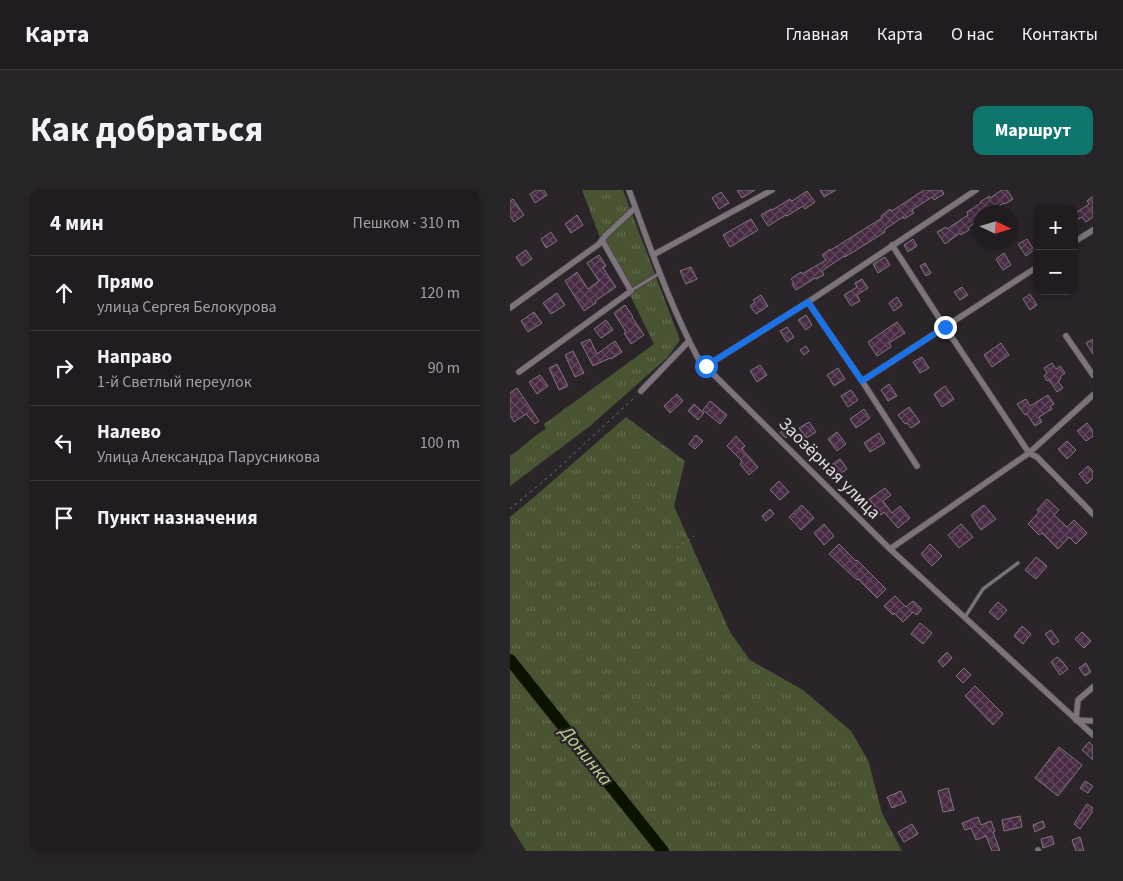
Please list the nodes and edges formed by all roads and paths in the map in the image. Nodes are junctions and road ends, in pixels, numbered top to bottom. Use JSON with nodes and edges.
{"nodes":[{"id":1,"x":628,"y":190,"type":"edge"},
{"id":2,"x":772,"y":190,"type":"edge"},
{"id":3,"x":976,"y":190,"type":"edge"},
{"id":4,"x":635,"y":208,"type":"junction"},
{"id":5,"x":1093,"y":230,"type":"edge"},
{"id":6,"x":1078,"y":239,"type":"edge"},
{"id":7,"x":602,"y":240,"type":"junction"},
{"id":8,"x":892,"y":245,"type":"junction"},
{"id":9,"x":653,"y":255,"type":"junction"},
{"id":10,"x":1033,"y":270,"type":"edge"},
{"id":11,"x":660,"y":273,"type":"junction"},
{"id":12,"x":631,"y":291,"type":"junction"},
{"id":13,"x":808,"y":302,"type":"junction"},
{"id":14,"x":510,"y":308,"type":"edge"},
{"id":15,"x":945,"y":327,"type":"junction"},
{"id":16,"x":1066,"y":336,"type":"dead end"},
{"id":17,"x":689,"y":341,"type":"junction"},
{"id":18,"x":706,"y":366,"type":"junction"},
{"id":19,"x":519,"y":372,"type":"dead end"},
{"id":20,"x":1093,"y":376,"type":"edge"},
{"id":21,"x":862,"y":381,"type":"junction"},
{"id":22,"x":641,"y":391,"type":"joint"},
{"id":23,"x":1093,"y":395,"type":"edge"},
{"id":24,"x":1029,"y":453,"type":"junction"},
{"id":25,"x":917,"y":466,"type":"dead end"},
{"id":26,"x":510,"y":509,"type":"edge"},
{"id":27,"x":1093,"y":514,"type":"edge"},
{"id":28,"x":694,"y":536,"type":"dead end"},
{"id":29,"x":677,"y":548,"type":"dead end"},
{"id":30,"x":890,"y":549,"type":"junction"},
{"id":31,"x":1018,"y":563,"type":"dead end"},
{"id":32,"x":965,"y":618,"type":"junction"},
{"id":33,"x":1093,"y":686,"type":"edge"},
{"id":34,"x":1076,"y":720,"type":"junction"},
{"id":35,"x":1093,"y":721,"type":"edge"},
{"id":36,"x":1093,"y":736,"type":"edge"}],
"edges":[{"from":1,"to":4,"type":"street","name":"Заозёрная улица"},
{"from":2,"to":9,"type":"street"},
{"from":3,"to":8,"type":"street"},
{"from":4,"to":7,"type":"street"},
{"from":4,"to":9,"type":"street","name":"Заозёрная улица"},
{"from":5,"to":6,"type":"street"},
{"from":7,"to":12,"type":"street"},
{"from":7,"to":14,"type":"street"},
{"from":8,"to":13,"type":"street"},
{"from":8,"to":15,"type":"street"},
{"from":9,"to":11,"type":"street","name":"Заозёрная улица"},
{"from":10,"to":15,"type":"street"},
{"from":11,"to":12,"type":"lane"},
{"from":11,"to":17,"type":"street","name":"Заозёрная улица"},
{"from":12,"to":19,"type":"street"},
{"from":13,"to":18,"type":"street"},
{"from":13,"to":21,"type":"street"},
{"from":15,"to":21,"type":"street"},
{"from":15,"to":24,"type":"street"},
{"from":16,"to":20,"type":"street"},
{"from":17,"to":18,"type":"street","name":"Заозёрная улица"},
{"from":17,"to":22,"type":"street"},
{"from":18,"to":30,"type":"street","name":"Заозёрная улица"},
{"from":21,"to":25,"type":"street"},
{"from":22,"to":26,"type":"path"},
{"from":23,"to":24,"type":"street"},
{"from":24,"to":27,"type":"street"},
{"from":24,"to":30,"type":"street"},
{"from":28,"to":29,"type":"path"},
{"from":30,"to":32,"type":"street","name":"Заозёрная улица"},
{"from":31,"to":32,"type":"lane"},
{"from":32,"to":34,"type":"street","name":"Заозёрная улица"},
{"from":33,"to":34,"type":"street"},
{"from":34,"to":35,"type":"street"},
{"from":34,"to":36,"type":"street","name":"Заозёрная улица"}]}
